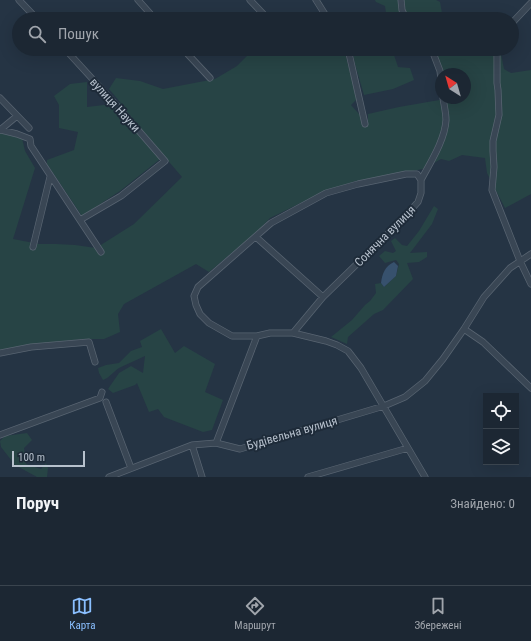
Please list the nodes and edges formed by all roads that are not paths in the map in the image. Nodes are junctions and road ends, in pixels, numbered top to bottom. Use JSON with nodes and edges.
{"nodes":[{"id":1,"x":19,"y":0,"type":"edge"},
{"id":2,"x":138,"y":0,"type":"edge"},
{"id":3,"x":250,"y":0,"type":"edge"},
{"id":4,"x":316,"y":0,"type":"edge"},
{"id":5,"x":401,"y":0,"type":"edge"},
{"id":6,"x":531,"y":3,"type":"edge"},
{"id":7,"x":30,"y":12,"type":"edge"},
{"id":8,"x":149,"y":12,"type":"edge"},
{"id":9,"x":261,"y":12,"type":"edge"},
{"id":10,"x":324,"y":12,"type":"edge"},
{"id":11,"x":403,"y":12,"type":"edge"},
{"id":12,"x":519,"y":16,"type":"edge"},
{"id":13,"x":71,"y":56,"type":"edge"},
{"id":14,"x":190,"y":56,"type":"edge"},
{"id":15,"x":350,"y":56,"type":"edge"},
{"id":16,"x":434,"y":56,"type":"edge"},
{"id":17,"x":497,"y":56,"type":"edge"},
{"id":18,"x":439,"y":68,"type":"edge"},
{"id":19,"x":210,"y":78,"type":"dead end"},
{"id":20,"x":0,"y":98,"type":"edge"},
{"id":21,"x":444,"y":104,"type":"edge"},
{"id":22,"x":17,"y":116,"type":"junction"},
{"id":23,"x":365,"y":124,"type":"dead end"},
{"id":24,"x":28,"y":128,"type":"dead end"},
{"id":25,"x":0,"y":130,"type":"edge"},
{"id":26,"x":50,"y":177,"type":"junction"},
{"id":27,"x":421,"y":180,"type":"junction"},
{"id":28,"x":80,"y":220,"type":"junction"},
{"id":29,"x":256,"y":237,"type":"junction"},
{"id":30,"x":33,"y":247,"type":"dead end"},
{"id":31,"x":101,"y":252,"type":"dead end"},
{"id":32,"x":531,"y":254,"type":"edge"},
{"id":33,"x":520,"y":261,"type":"junction"},
{"id":34,"x":531,"y":284,"type":"edge"},
{"id":35,"x":323,"y":297,"type":"junction"},
{"id":36,"x":464,"y":329,"type":"junction"},
{"id":37,"x":292,"y":333,"type":"junction"},
{"id":38,"x":257,"y":336,"type":"junction"},
{"id":39,"x":0,"y":353,"type":"edge"},
{"id":40,"x":95,"y":362,"type":"dead end"},
{"id":41,"x":531,"y":388,"type":"edge"},
{"id":42,"x":102,"y":392,"type":"dead end"},
{"id":43,"x":106,"y":402,"type":"dead end"},
{"id":44,"x":384,"y":406,"type":"junction"},
{"id":45,"x":0,"y":435,"type":"edge"},
{"id":46,"x":216,"y":443,"type":"junction"},
{"id":47,"x":192,"y":445,"type":"junction"},
{"id":48,"x":408,"y":448,"type":"junction"},
{"id":49,"x":131,"y":468,"type":"junction"},
{"id":50,"x":109,"y":477,"type":"edge"},
{"id":51,"x":202,"y":477,"type":"edge"},
{"id":52,"x":308,"y":477,"type":"edge"},
{"id":53,"x":425,"y":477,"type":"edge"}],
"edges":[{"from":1,"to":7,"type":"street"},
{"from":2,"to":8,"type":"street"},
{"from":3,"to":9,"type":"street"},
{"from":4,"to":10,"type":"street"},
{"from":5,"to":11,"type":"street"},
{"from":6,"to":12,"type":"street"},
{"from":13,"to":28,"type":"street","name":"вулиця Науки"},
{"from":14,"to":19,"type":"street"},
{"from":15,"to":23,"type":"street"},
{"from":16,"to":18,"type":"street"},
{"from":17,"to":33,"type":"street"},
{"from":20,"to":22,"type":"street"},
{"from":21,"to":27,"type":"street"},
{"from":22,"to":24,"type":"street"},
{"from":22,"to":25,"type":"street"},
{"from":25,"to":26,"type":"street"},
{"from":26,"to":28,"type":"street"},
{"from":26,"to":30,"type":"street"},
{"from":27,"to":29,"type":"street"},
{"from":27,"to":35,"type":"street","name":"Сонячна вулиця"},
{"from":28,"to":31,"type":"street"},
{"from":29,"to":35,"type":"street"},
{"from":29,"to":38,"type":"street"},
{"from":32,"to":33,"type":"street"},
{"from":33,"to":34,"type":"street"},
{"from":33,"to":36,"type":"street"},
{"from":35,"to":37,"type":"street","name":"Сонячна вулиця"},
{"from":36,"to":41,"type":"street"},
{"from":36,"to":44,"type":"street"},
{"from":37,"to":38,"type":"street"},
{"from":37,"to":44,"type":"street"},
{"from":38,"to":46,"type":"street"},
{"from":39,"to":40,"type":"street"},
{"from":42,"to":45,"type":"street"},
{"from":43,"to":49,"type":"street"},
{"from":44,"to":46,"type":"street","name":"Будівельна вулиця"},
{"from":44,"to":48,"type":"street"},
{"from":46,"to":47,"type":"street","name":"Будівельна вулиця"},
{"from":47,"to":49,"type":"street","name":"Будівельна вулиця"},
{"from":47,"to":51,"type":"street"},
{"from":48,"to":52,"type":"street"},
{"from":48,"to":53,"type":"street"},
{"from":49,"to":50,"type":"street","name":"Будівельна вулиця"}]}
